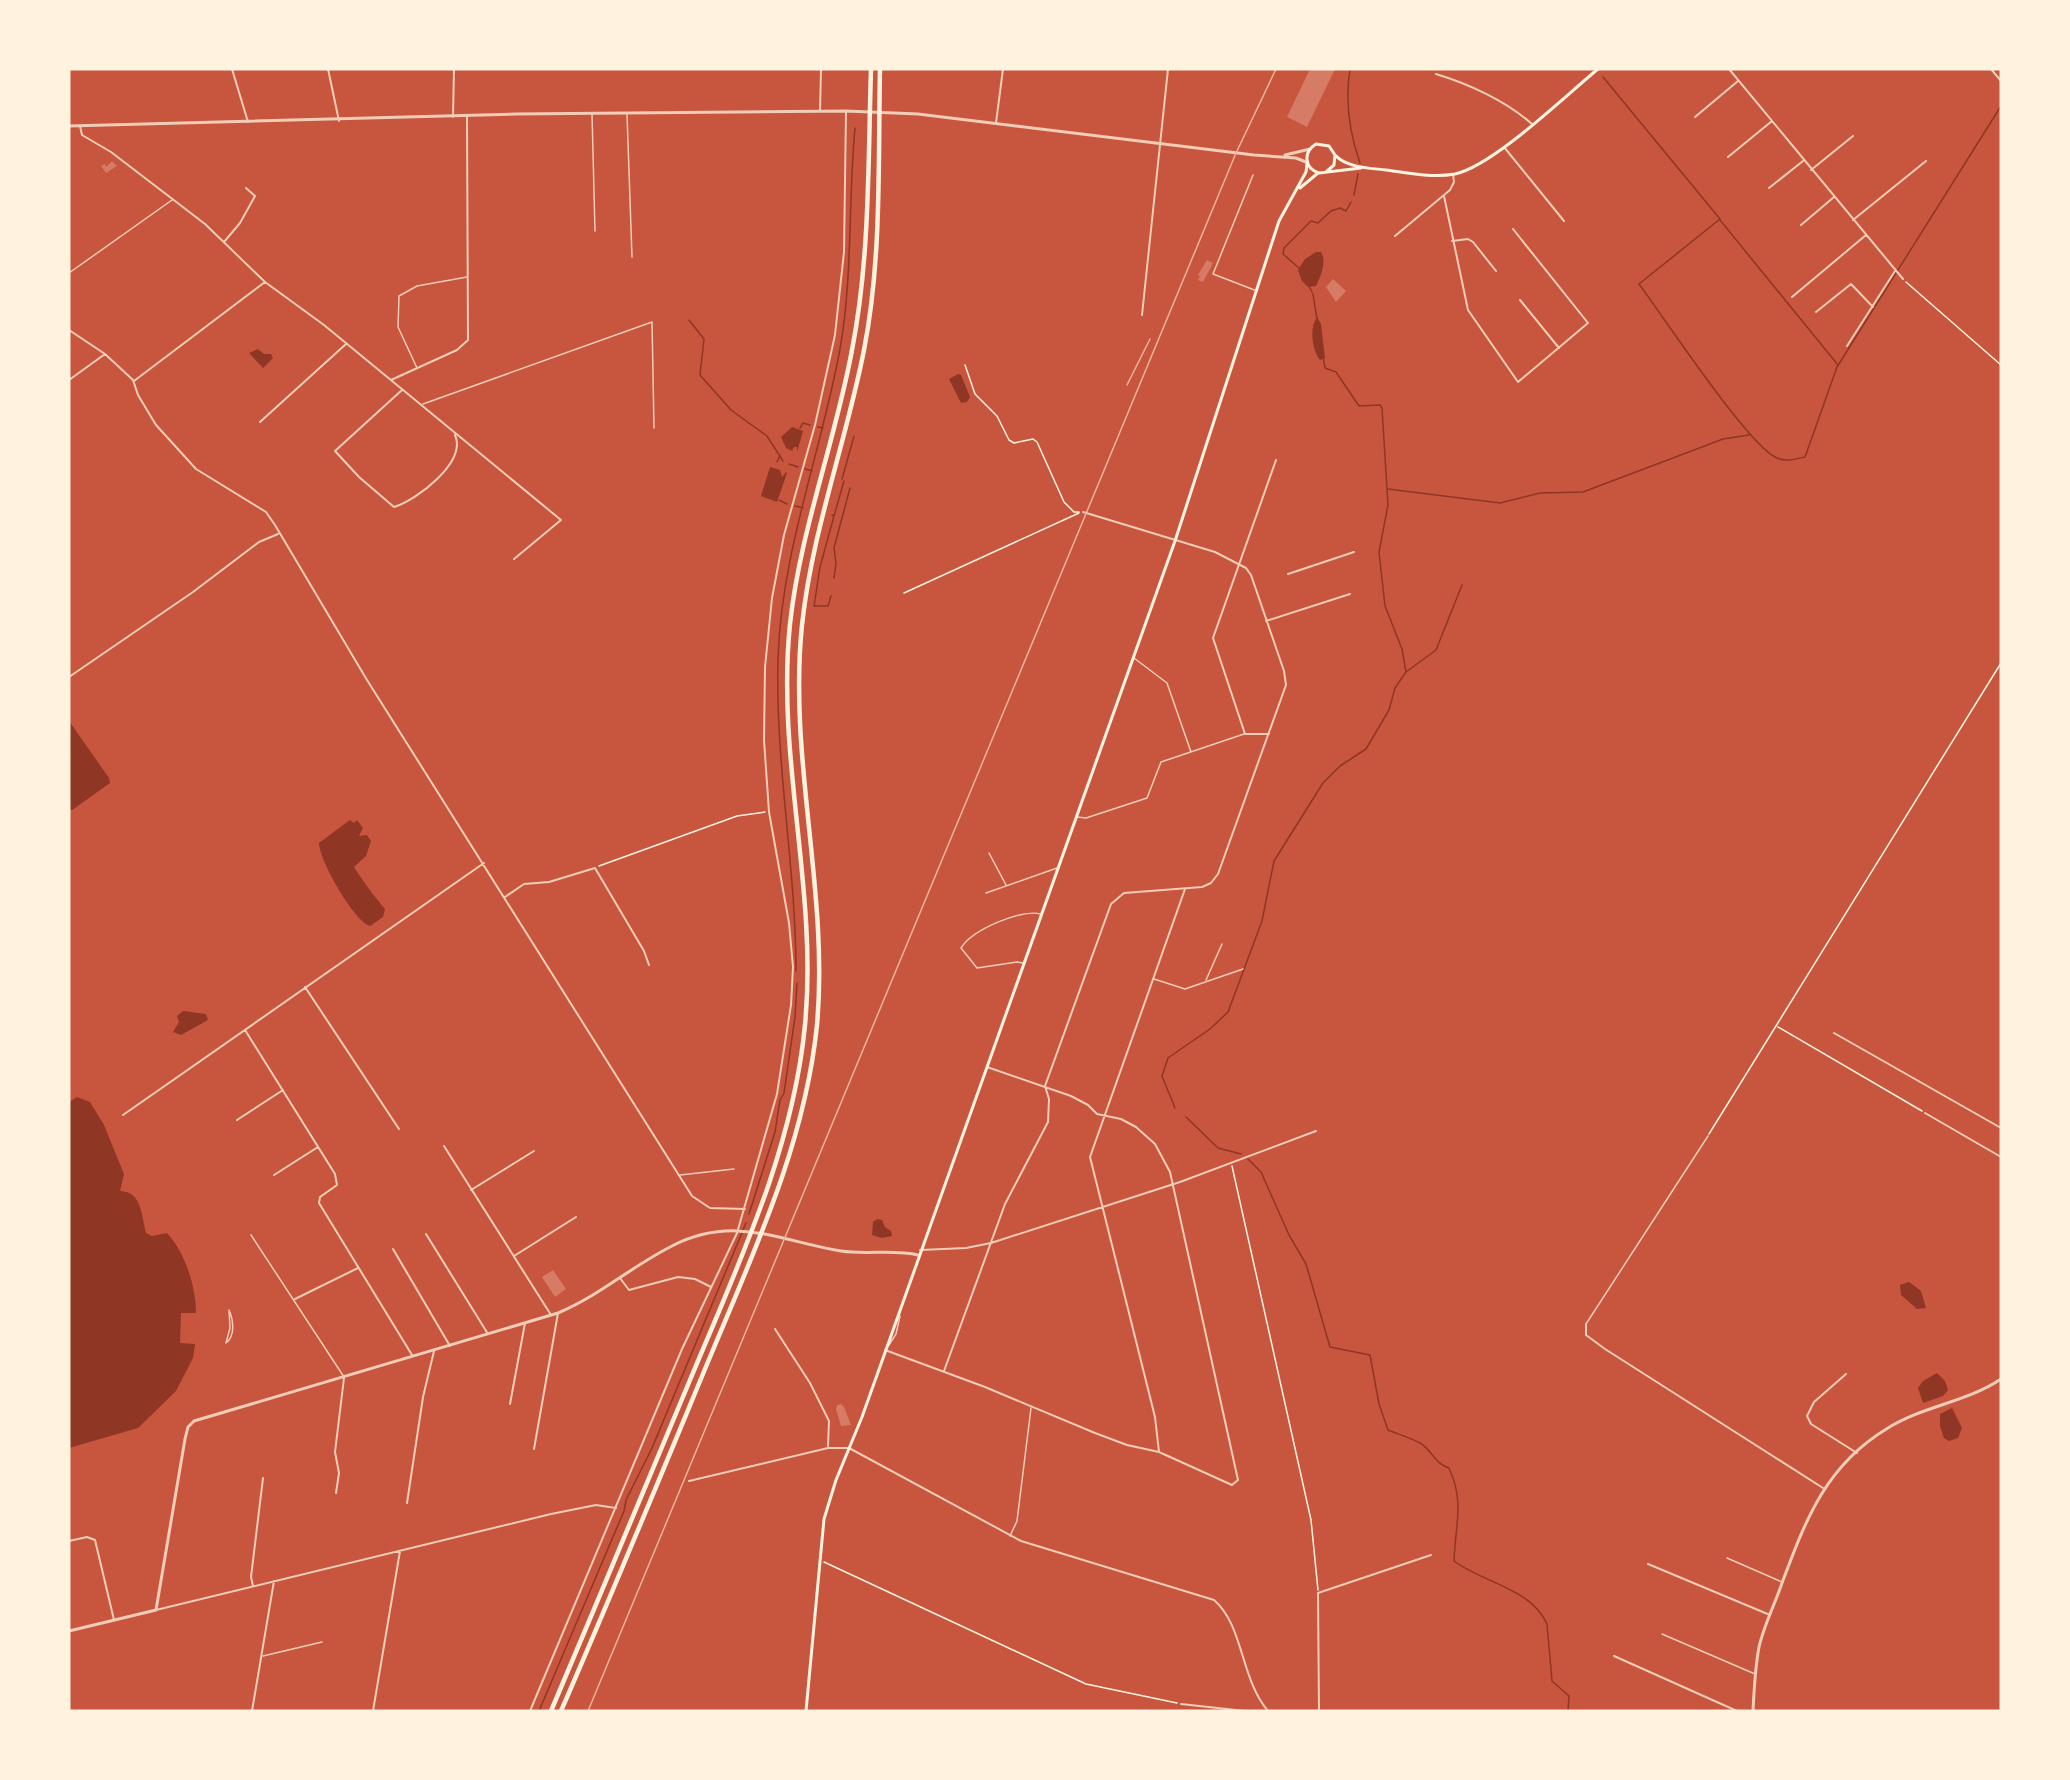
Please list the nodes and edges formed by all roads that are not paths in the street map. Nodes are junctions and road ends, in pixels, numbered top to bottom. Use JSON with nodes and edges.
{"nodes":[{"id":1,"x":232,"y":69,"type":"edge"},
{"id":2,"x":328,"y":69,"type":"edge"},
{"id":3,"x":454,"y":69,"type":"edge"},
{"id":4,"x":821,"y":69,"type":"edge"},
{"id":5,"x":871,"y":69,"type":"edge"},
{"id":6,"x":880,"y":69,"type":"edge"},
{"id":7,"x":1003,"y":69,"type":"edge"},
{"id":8,"x":1168,"y":69,"type":"edge"},
{"id":9,"x":1598,"y":69,"type":"edge"},
{"id":10,"x":1729,"y":69,"type":"edge"},
{"id":11,"x":1991,"y":69,"type":"edge"},
{"id":12,"x":1436,"y":74,"type":"dead end"},
{"id":13,"x":1738,"y":81,"type":"junction"},
{"id":14,"x":2001,"y":81,"type":"edge"},
{"id":15,"x":820,"y":111,"type":"junction"},
{"id":16,"x":846,"y":111,"type":"junction"},
{"id":17,"x":592,"y":113,"type":"junction"},
{"id":18,"x":627,"y":113,"type":"junction"},
{"id":19,"x":467,"y":116,"type":"junction"},
{"id":20,"x":453,"y":117,"type":"junction"},
{"id":21,"x":1695,"y":117,"type":"dead end"},
{"id":22,"x":339,"y":121,"type":"junction"},
{"id":23,"x":1772,"y":121,"type":"junction"},
{"id":24,"x":248,"y":122,"type":"junction"},
{"id":25,"x":996,"y":124,"type":"junction"},
{"id":26,"x":1532,"y":124,"type":"junction"},
{"id":27,"x":69,"y":126,"type":"edge"},
{"id":28,"x":80,"y":126,"type":"junction"},
{"id":29,"x":1853,"y":136,"type":"dead end"},
{"id":30,"x":1160,"y":144,"type":"junction"},
{"id":31,"x":1504,"y":147,"type":"junction"},
{"id":32,"x":1310,"y":149,"type":"junction"},
{"id":33,"x":1335,"y":155,"type":"junction"},
{"id":34,"x":1279,"y":156,"type":"junction"},
{"id":35,"x":1728,"y":157,"type":"dead end"},
{"id":36,"x":1803,"y":161,"type":"junction"},
{"id":37,"x":1926,"y":161,"type":"dead end"},
{"id":38,"x":1307,"y":163,"type":"junction"},
{"id":39,"x":1367,"y":168,"type":"junction"},
{"id":40,"x":1811,"y":170,"type":"junction"},
{"id":41,"x":1326,"y":172,"type":"junction"},
{"id":42,"x":1318,"y":173,"type":"junction"},
{"id":43,"x":1453,"y":174,"type":"junction"},
{"id":44,"x":1253,"y":175,"type":"dead end"},
{"id":45,"x":246,"y":188,"type":"dead end"},
{"id":46,"x":1769,"y":188,"type":"dead end"},
{"id":47,"x":1444,"y":196,"type":"junction"},
{"id":48,"x":1834,"y":197,"type":"junction"},
{"id":49,"x":1291,"y":198,"type":"junction"},
{"id":50,"x":173,"y":199,"type":"junction"},
{"id":51,"x":1853,"y":220,"type":"junction"},
{"id":52,"x":1564,"y":222,"type":"dead end"},
{"id":53,"x":1801,"y":225,"type":"dead end"},
{"id":54,"x":1514,"y":229,"type":"dead end"},
{"id":55,"x":595,"y":231,"type":"dead end"},
{"id":56,"x":1866,"y":235,"type":"junction"},
{"id":57,"x":1395,"y":236,"type":"dead end"},
{"id":58,"x":1452,"y":241,"type":"junction"},
{"id":59,"x":224,"y":242,"type":"junction"},
{"id":60,"x":632,"y":257,"type":"dead end"},
{"id":61,"x":1496,"y":271,"type":"dead end"},
{"id":62,"x":1895,"y":271,"type":"junction"},
{"id":63,"x":69,"y":273,"type":"edge"},
{"id":64,"x":468,"y":277,"type":"junction"},
{"id":65,"x":1903,"y":279,"type":"road end"},
{"id":66,"x":265,"y":282,"type":"junction"},
{"id":67,"x":1258,"y":291,"type":"junction"},
{"id":68,"x":1792,"y":297,"type":"dead end"},
{"id":69,"x":1520,"y":300,"type":"dead end"},
{"id":70,"x":1873,"y":307,"type":"junction"},
{"id":71,"x":1816,"y":312,"type":"dead end"},
{"id":72,"x":1142,"y":315,"type":"dead end"},
{"id":73,"x":69,"y":330,"type":"edge"},
{"id":74,"x":346,"y":344,"type":"junction"},
{"id":75,"x":1847,"y":346,"type":"dead end"},
{"id":76,"x":1559,"y":348,"type":"junction"},
{"id":77,"x":105,"y":354,"type":"junction"},
{"id":78,"x":417,"y":368,"type":"junction"},
{"id":79,"x":69,"y":380,"type":"edge"},
{"id":80,"x":390,"y":380,"type":"junction"},
{"id":81,"x":134,"y":381,"type":"junction"},
{"id":82,"x":402,"y":390,"type":"junction"},
{"id":83,"x":422,"y":404,"type":"junction"},
{"id":84,"x":260,"y":422,"type":"dead end"},
{"id":85,"x":654,"y":428,"type":"dead end"},
{"id":86,"x":454,"y":432,"type":"junction"},
{"id":87,"x":1276,"y":460,"type":"dead end"},
{"id":88,"x":1081,"y":512,"type":"road end"},
{"id":89,"x":279,"y":534,"type":"junction"},
{"id":90,"x":1175,"y":541,"type":"junction"},
{"id":91,"x":1354,"y":552,"type":"dead end"},
{"id":92,"x":514,"y":559,"type":"dead end"},
{"id":93,"x":1237,"y":564,"type":"junction"},
{"id":94,"x":1287,"y":574,"type":"dead end"},
{"id":95,"x":1350,"y":594,"type":"dead end"},
{"id":96,"x":1266,"y":621,"type":"junction"},
{"id":97,"x":1133,"y":658,"type":"junction"},
{"id":98,"x":69,"y":677,"type":"edge"},
{"id":99,"x":1245,"y":734,"type":"junction"},
{"id":100,"x":1269,"y":734,"type":"junction"},
{"id":101,"x":1191,"y":752,"type":"junction"},
{"id":102,"x":1076,"y":817,"type":"junction"},
{"id":103,"x":989,"y":853,"type":"dead end"},
{"id":104,"x":484,"y":863,"type":"junction"},
{"id":105,"x":1058,"y":868,"type":"junction"},
{"id":106,"x":1006,"y":886,"type":"junction"},
{"id":107,"x":1185,"y":889,"type":"junction"},
{"id":108,"x":986,"y":892,"type":"dead end"},
{"id":109,"x":505,"y":897,"type":"junction"},
{"id":110,"x":1041,"y":914,"type":"junction"},
{"id":111,"x":1222,"y":944,"type":"dead end"},
{"id":112,"x":1024,"y":964,"type":"junction"},
{"id":113,"x":649,"y":965,"type":"dead end"},
{"id":114,"x":1243,"y":969,"type":"dead end"},
{"id":115,"x":1154,"y":979,"type":"junction"},
{"id":116,"x":1205,"y":981,"type":"junction"},
{"id":117,"x":306,"y":987,"type":"junction"},
{"id":118,"x":245,"y":1030,"type":"junction"},
{"id":119,"x":1834,"y":1034,"type":"dead end"},
{"id":120,"x":987,"y":1067,"type":"junction"},
{"id":121,"x":1045,"y":1086,"type":"junction"},
{"id":122,"x":283,"y":1090,"type":"junction"},
{"id":123,"x":1924,"y":1113,"type":"road end"},
{"id":124,"x":123,"y":1115,"type":"dead end"},
{"id":125,"x":1103,"y":1116,"type":"junction"},
{"id":126,"x":237,"y":1120,"type":"dead end"},
{"id":127,"x":2001,"y":1128,"type":"edge"},
{"id":128,"x":399,"y":1129,"type":"dead end"},
{"id":129,"x":1316,"y":1131,"type":"dead end"},
{"id":130,"x":1708,"y":1136,"type":"road end"},
{"id":131,"x":444,"y":1146,"type":"dead end"},
{"id":132,"x":318,"y":1147,"type":"junction"},
{"id":133,"x":534,"y":1151,"type":"dead end"},
{"id":134,"x":2001,"y":1157,"type":"edge"},
{"id":135,"x":734,"y":1169,"type":"dead end"},
{"id":136,"x":274,"y":1175,"type":"dead end"},
{"id":137,"x":680,"y":1175,"type":"junction"},
{"id":138,"x":1172,"y":1184,"type":"junction"},
{"id":139,"x":471,"y":1190,"type":"junction"},
{"id":140,"x":1104,"y":1206,"type":"junction"},
{"id":141,"x":746,"y":1209,"type":"junction"},
{"id":142,"x":576,"y":1217,"type":"dead end"},
{"id":143,"x":426,"y":1234,"type":"dead end"},
{"id":144,"x":251,"y":1235,"type":"dead end"},
{"id":145,"x":991,"y":1243,"type":"junction"},
{"id":146,"x":393,"y":1249,"type":"dead end"},
{"id":147,"x":920,"y":1250,"type":"junction"},
{"id":148,"x":918,"y":1255,"type":"junction"},
{"id":149,"x":514,"y":1256,"type":"junction"},
{"id":150,"x":358,"y":1268,"type":"junction"},
{"id":151,"x":620,"y":1278,"type":"junction"},
{"id":152,"x":711,"y":1287,"type":"junction"},
{"id":153,"x":295,"y":1299,"type":"junction"},
{"id":154,"x":558,"y":1313,"type":"junction"},
{"id":155,"x":551,"y":1315,"type":"junction"},
{"id":156,"x":525,"y":1323,"type":"junction"},
{"id":157,"x":1586,"y":1324,"type":"joint"},
{"id":158,"x":775,"y":1329,"type":"dead end"},
{"id":159,"x":488,"y":1334,"type":"junction"},
{"id":160,"x":226,"y":1343,"type":"joint"},
{"id":161,"x":450,"y":1346,"type":"junction"},
{"id":162,"x":885,"y":1350,"type":"junction"},
{"id":163,"x":434,"y":1351,"type":"junction"},
{"id":164,"x":413,"y":1357,"type":"junction"},
{"id":165,"x":944,"y":1371,"type":"junction"},
{"id":166,"x":1845,"y":1374,"type":"dead end"},
{"id":167,"x":344,"y":1377,"type":"junction"},
{"id":168,"x":2001,"y":1379,"type":"edge"},
{"id":169,"x":510,"y":1404,"type":"dead end"},
{"id":170,"x":1032,"y":1407,"type":"junction"},
{"id":171,"x":828,"y":1448,"type":"junction"},
{"id":172,"x":849,"y":1448,"type":"junction"},
{"id":173,"x":534,"y":1449,"type":"dead end"},
{"id":174,"x":1159,"y":1452,"type":"junction"},
{"id":175,"x":1857,"y":1453,"type":"junction"},
{"id":176,"x":263,"y":1479,"type":"dead end"},
{"id":177,"x":689,"y":1481,"type":"dead end"},
{"id":178,"x":1823,"y":1488,"type":"junction"},
{"id":179,"x":336,"y":1493,"type":"dead end"},
{"id":180,"x":406,"y":1503,"type":"dead end"},
{"id":181,"x":616,"y":1508,"type":"junction"},
{"id":182,"x":1010,"y":1536,"type":"junction"},
{"id":183,"x":69,"y":1541,"type":"edge"},
{"id":184,"x":400,"y":1551,"type":"junction"},
{"id":185,"x":1431,"y":1555,"type":"dead end"},
{"id":186,"x":1727,"y":1558,"type":"dead end"},
{"id":187,"x":1648,"y":1564,"type":"dead end"},
{"id":188,"x":274,"y":1581,"type":"junction"},
{"id":189,"x":1783,"y":1582,"type":"junction"},
{"id":190,"x":254,"y":1586,"type":"junction"},
{"id":191,"x":156,"y":1610,"type":"junction"},
{"id":192,"x":1770,"y":1615,"type":"junction"},
{"id":193,"x":114,"y":1620,"type":"junction"},
{"id":194,"x":69,"y":1631,"type":"edge"},
{"id":195,"x":1662,"y":1634,"type":"dead end"},
{"id":196,"x":322,"y":1642,"type":"dead end"},
{"id":197,"x":262,"y":1656,"type":"junction"},
{"id":198,"x":1614,"y":1656,"type":"dead end"},
{"id":199,"x":1756,"y":1674,"type":"junction"},
{"id":200,"x":1181,"y":1704,"type":"road end"},
{"id":201,"x":252,"y":1711,"type":"edge"},
{"id":202,"x":373,"y":1711,"type":"edge"},
{"id":203,"x":530,"y":1711,"type":"edge"},
{"id":204,"x":551,"y":1711,"type":"edge"},
{"id":205,"x":561,"y":1711,"type":"edge"},
{"id":206,"x":806,"y":1711,"type":"edge"},
{"id":207,"x":1245,"y":1711,"type":"edge"},
{"id":208,"x":1268,"y":1711,"type":"edge"},
{"id":209,"x":1319,"y":1711,"type":"edge"},
{"id":210,"x":1737,"y":1711,"type":"edge"},
{"id":211,"x":1753,"y":1711,"type":"edge"}],
"edges":[{"from":1,"to":24,"type":"street"},
{"from":2,"to":22,"type":"street"},
{"from":3,"to":20,"type":"street"},
{"from":4,"to":15,"type":"street"},
{"from":5,"to":204,"type":"highway"},
{"from":6,"to":205,"type":"highway"},
{"from":7,"to":25,"type":"street"},
{"from":8,"to":30,"type":"street"},
{"from":9,"to":26,"type":"main road"},
{"from":10,"to":13,"type":"street"},
{"from":11,"to":14,"type":"street"},
{"from":12,"to":26,"type":"street"},
{"from":13,"to":21,"type":"street"},
{"from":13,"to":23,"type":"street"},
{"from":15,"to":16,"type":"street"},
{"from":15,"to":18,"type":"street"},
{"from":16,"to":25,"type":"street"},
{"from":16,"to":141,"type":"street"},
{"from":17,"to":18,"type":"street"},
{"from":17,"to":19,"type":"street"},
{"from":17,"to":55,"type":"street"},
{"from":18,"to":60,"type":"street"},
{"from":19,"to":20,"type":"street"},
{"from":19,"to":64,"type":"street"},
{"from":20,"to":22,"type":"street"},
{"from":22,"to":24,"type":"street"},
{"from":23,"to":35,"type":"street"},
{"from":23,"to":36,"type":"street"},
{"from":24,"to":28,"type":"street"},
{"from":25,"to":30,"type":"street"},
{"from":26,"to":31,"type":"main road"},
{"from":27,"to":28,"type":"street"},
{"from":28,"to":50,"type":"street"},
{"from":29,"to":40,"type":"street"},
{"from":30,"to":34,"type":"street"},
{"from":30,"to":72,"type":"street"},
{"from":31,"to":43,"type":"main road"},
{"from":31,"to":52,"type":"street"},
{"from":32,"to":33,"type":"main road"},
{"from":32,"to":34,"type":"street"},
{"from":32,"to":38,"type":"main road"},
{"from":33,"to":39,"type":"main road"},
{"from":33,"to":41,"type":"main road"},
{"from":34,"to":38,"type":"street"},
{"from":36,"to":40,"type":"street"},
{"from":36,"to":46,"type":"street"},
{"from":37,"to":51,"type":"street"},
{"from":38,"to":42,"type":"main road"},
{"from":38,"to":49,"type":"main road"},
{"from":39,"to":41,"type":"main road"},
{"from":39,"to":43,"type":"main road"},
{"from":40,"to":48,"type":"street"},
{"from":41,"to":42,"type":"main road"},
{"from":42,"to":49,"type":"main road"},
{"from":43,"to":47,"type":"street"},
{"from":44,"to":67,"type":"street"},
{"from":45,"to":59,"type":"street"},
{"from":47,"to":57,"type":"street"},
{"from":47,"to":58,"type":"street"},
{"from":48,"to":51,"type":"street"},
{"from":48,"to":53,"type":"street"},
{"from":49,"to":67,"type":"main road"},
{"from":50,"to":59,"type":"street"},
{"from":50,"to":63,"type":"street"},
{"from":51,"to":56,"type":"street"},
{"from":54,"to":76,"type":"street"},
{"from":56,"to":62,"type":"street"},
{"from":56,"to":68,"type":"street"},
{"from":58,"to":61,"type":"street"},
{"from":58,"to":76,"type":"street"},
{"from":59,"to":66,"type":"street"},
{"from":62,"to":65,"type":"street"},
{"from":62,"to":70,"type":"street"},
{"from":64,"to":78,"type":"street"},
{"from":64,"to":78,"type":"street"},
{"from":66,"to":74,"type":"street"},
{"from":66,"to":81,"type":"street"},
{"from":67,"to":90,"type":"main road"},
{"from":69,"to":76,"type":"street"},
{"from":70,"to":71,"type":"street"},
{"from":70,"to":75,"type":"street"},
{"from":73,"to":77,"type":"street"},
{"from":74,"to":80,"type":"street"},
{"from":74,"to":84,"type":"street"},
{"from":77,"to":79,"type":"street"},
{"from":77,"to":81,"type":"street"},
{"from":78,"to":80,"type":"street"},
{"from":80,"to":82,"type":"street"},
{"from":81,"to":89,"type":"street"},
{"from":82,"to":83,"type":"street"},
{"from":82,"to":86,"type":"street"},
{"from":83,"to":85,"type":"street"},
{"from":83,"to":86,"type":"street"},
{"from":86,"to":92,"type":"street"},
{"from":87,"to":93,"type":"street"},
{"from":88,"to":90,"type":"street"},
{"from":89,"to":98,"type":"street"},
{"from":89,"to":104,"type":"street"},
{"from":90,"to":93,"type":"street"},
{"from":90,"to":97,"type":"main road"},
{"from":91,"to":94,"type":"street"},
{"from":93,"to":96,"type":"street"},
{"from":93,"to":99,"type":"street"},
{"from":95,"to":96,"type":"street"},
{"from":96,"to":100,"type":"street"},
{"from":97,"to":101,"type":"street"},
{"from":97,"to":102,"type":"main road"},
{"from":99,"to":100,"type":"street"},
{"from":99,"to":101,"type":"street"},
{"from":100,"to":107,"type":"street"},
{"from":101,"to":102,"type":"street"},
{"from":102,"to":105,"type":"main road"},
{"from":103,"to":106,"type":"street"},
{"from":104,"to":109,"type":"street"},
{"from":104,"to":117,"type":"street"},
{"from":105,"to":106,"type":"street"},
{"from":105,"to":110,"type":"main road"},
{"from":106,"to":108,"type":"street"},
{"from":107,"to":115,"type":"street"},
{"from":107,"to":121,"type":"street"},
{"from":109,"to":113,"type":"street"},
{"from":109,"to":137,"type":"street"},
{"from":110,"to":112,"type":"main road"},
{"from":110,"to":112,"type":"street"},
{"from":111,"to":116,"type":"street"},
{"from":112,"to":120,"type":"main road"},
{"from":114,"to":116,"type":"street"},
{"from":115,"to":116,"type":"street"},
{"from":115,"to":125,"type":"street"},
{"from":117,"to":118,"type":"street"},
{"from":117,"to":128,"type":"street"},
{"from":118,"to":122,"type":"street"},
{"from":118,"to":124,"type":"street"},
{"from":119,"to":127,"type":"street"},
{"from":120,"to":121,"type":"street"},
{"from":120,"to":147,"type":"main road"},
{"from":121,"to":125,"type":"street"},
{"from":121,"to":145,"type":"street"},
{"from":122,"to":126,"type":"street"},
{"from":122,"to":132,"type":"street"},
{"from":123,"to":134,"type":"street"},
{"from":125,"to":138,"type":"street"},
{"from":125,"to":140,"type":"street"},
{"from":129,"to":138,"type":"street"},
{"from":130,"to":157,"type":"street"},
{"from":131,"to":139,"type":"street"},
{"from":132,"to":136,"type":"street"},
{"from":132,"to":150,"type":"street"},
{"from":133,"to":139,"type":"street"},
{"from":135,"to":137,"type":"street"},
{"from":137,"to":141,"type":"street"},
{"from":138,"to":140,"type":"street"},
{"from":138,"to":174,"type":"street"},
{"from":139,"to":149,"type":"street"},
{"from":140,"to":145,"type":"street"},
{"from":140,"to":174,"type":"street"},
{"from":141,"to":152,"type":"street"},
{"from":142,"to":149,"type":"street"},
{"from":143,"to":159,"type":"street"},
{"from":144,"to":153,"type":"street"},
{"from":145,"to":147,"type":"street"},
{"from":145,"to":165,"type":"street"},
{"from":146,"to":161,"type":"street"},
{"from":147,"to":148,"type":"main road"},
{"from":148,"to":151,"type":"street"},
{"from":148,"to":162,"type":"main road"},
{"from":149,"to":155,"type":"street"},
{"from":150,"to":153,"type":"street"},
{"from":150,"to":164,"type":"street"},
{"from":151,"to":152,"type":"street"},
{"from":151,"to":154,"type":"street"},
{"from":152,"to":181,"type":"street"},
{"from":153,"to":167,"type":"street"},
{"from":154,"to":155,"type":"street"},
{"from":154,"to":173,"type":"street"},
{"from":155,"to":156,"type":"street"},
{"from":156,"to":159,"type":"street"},
{"from":156,"to":169,"type":"street"},
{"from":157,"to":178,"type":"street"},
{"from":158,"to":171,"type":"street"},
{"from":159,"to":161,"type":"street"},
{"from":160,"to":160,"type":"street"},
{"from":161,"to":163,"type":"street"},
{"from":162,"to":165,"type":"street"},
{"from":162,"to":172,"type":"main road"},
{"from":163,"to":164,"type":"street"},
{"from":163,"to":180,"type":"street"},
{"from":164,"to":167,"type":"street"},
{"from":165,"to":170,"type":"street"},
{"from":166,"to":175,"type":"street"},
{"from":167,"to":179,"type":"street"},
{"from":167,"to":191,"type":"street"},
{"from":168,"to":175,"type":"street"},
{"from":170,"to":174,"type":"street"},
{"from":170,"to":182,"type":"street"},
{"from":171,"to":172,"type":"street"},
{"from":171,"to":177,"type":"street"},
{"from":172,"to":182,"type":"street"},
{"from":172,"to":206,"type":"main road"},
{"from":175,"to":178,"type":"street"},
{"from":176,"to":190,"type":"street"},
{"from":178,"to":189,"type":"street"},
{"from":181,"to":184,"type":"street"},
{"from":181,"to":203,"type":"street"},
{"from":182,"to":208,"type":"street"},
{"from":183,"to":193,"type":"street"},
{"from":184,"to":188,"type":"street"},
{"from":184,"to":202,"type":"street"},
{"from":185,"to":209,"type":"street"},
{"from":186,"to":189,"type":"street"},
{"from":187,"to":192,"type":"street"},
{"from":188,"to":190,"type":"street"},
{"from":188,"to":197,"type":"street"},
{"from":189,"to":192,"type":"street"},
{"from":190,"to":191,"type":"street"},
{"from":191,"to":193,"type":"street"},
{"from":192,"to":199,"type":"street"},
{"from":193,"to":194,"type":"street"},
{"from":195,"to":199,"type":"street"},
{"from":196,"to":197,"type":"street"},
{"from":197,"to":201,"type":"street"},
{"from":198,"to":210,"type":"street"},
{"from":199,"to":211,"type":"street"},
{"from":200,"to":207,"type":"street"}]}
